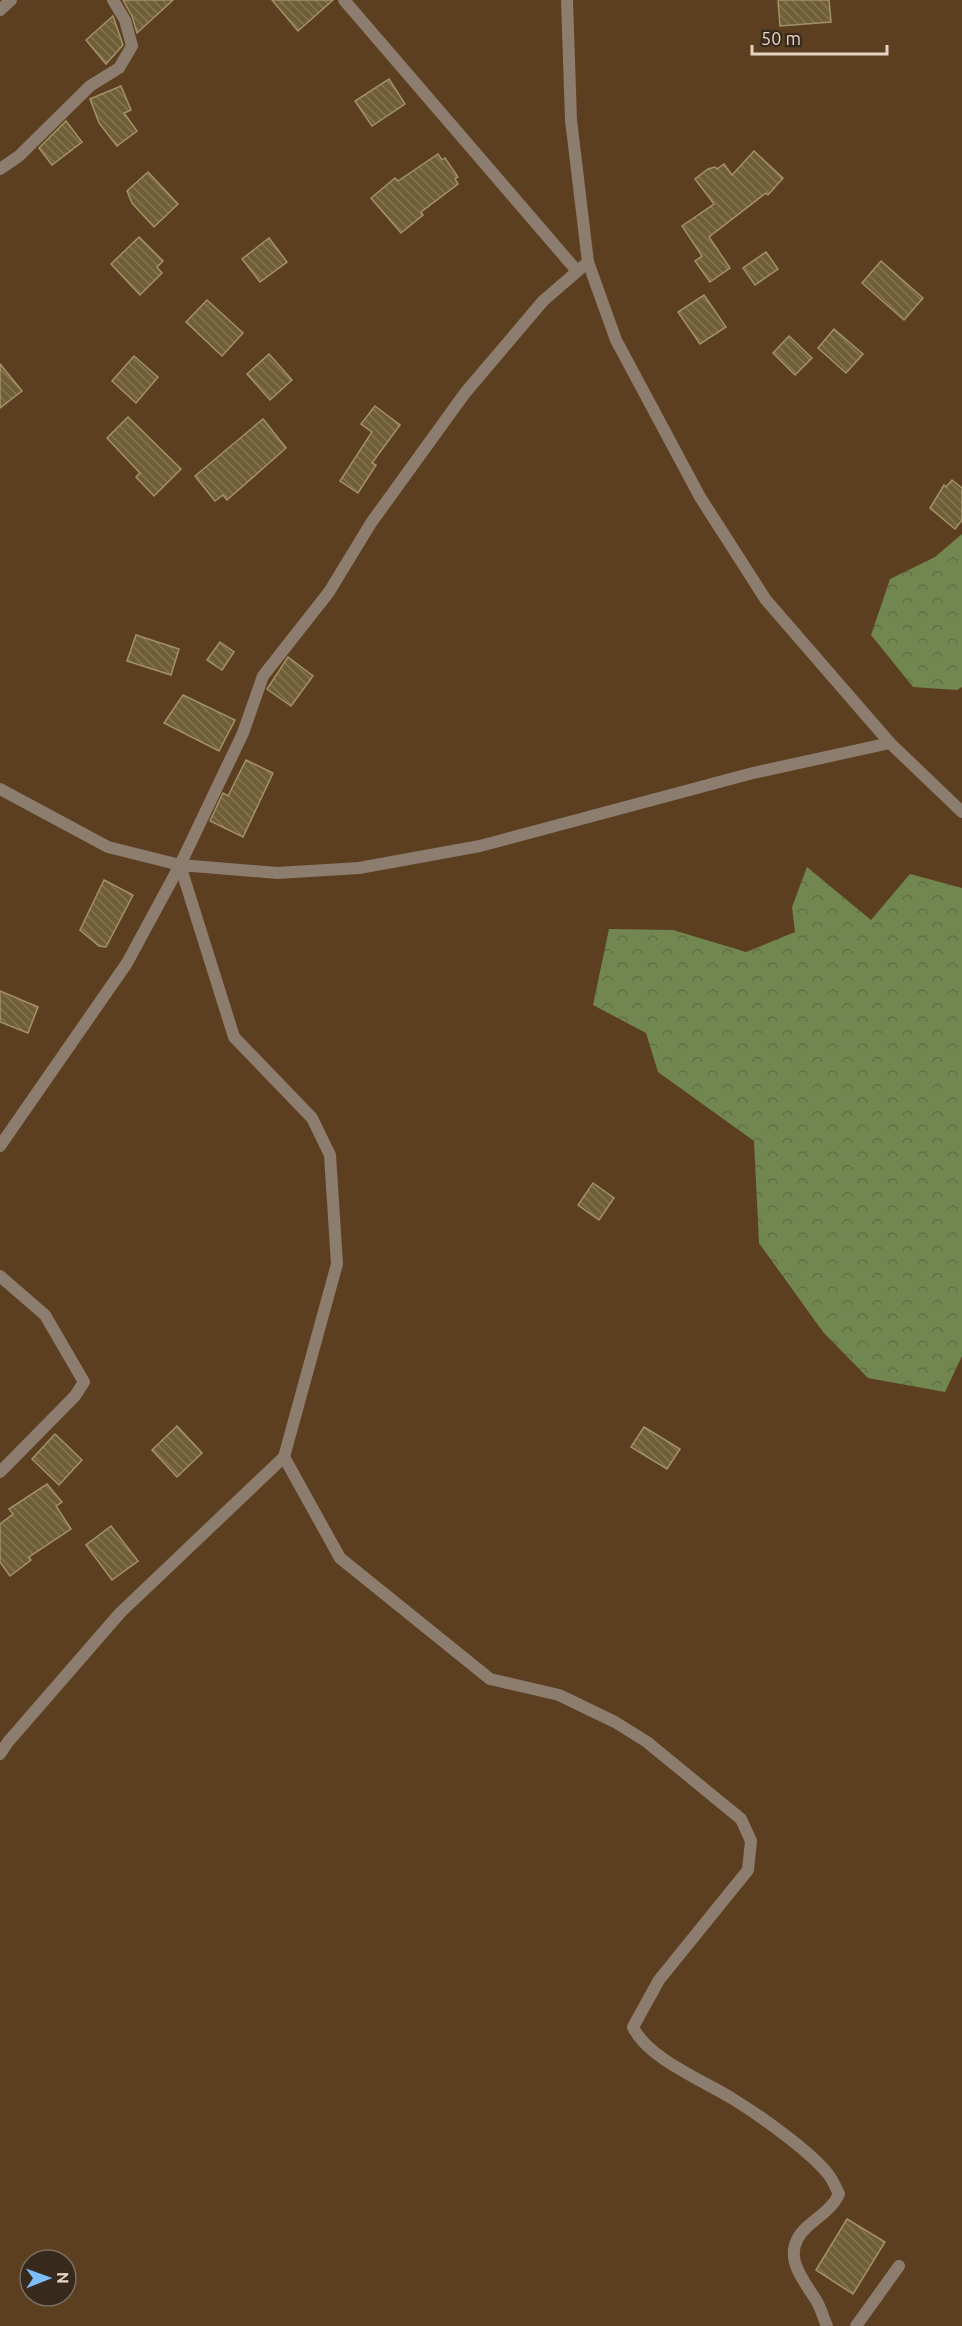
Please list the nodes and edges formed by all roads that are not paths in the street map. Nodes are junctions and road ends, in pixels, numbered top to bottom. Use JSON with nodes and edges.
{"nodes":[{"id":1,"x":10,"y":0,"type":"edge"},
{"id":2,"x":113,"y":0,"type":"edge"},
{"id":3,"x":344,"y":0,"type":"edge"},
{"id":4,"x":567,"y":0,"type":"edge"},
{"id":5,"x":0,"y":10,"type":"edge"},
{"id":6,"x":0,"y":169,"type":"edge"},
{"id":7,"x":588,"y":262,"type":"junction"},
{"id":8,"x":577,"y":271,"type":"junction"},
{"id":9,"x":890,"y":743,"type":"junction"},
{"id":10,"x":0,"y":789,"type":"edge"},
{"id":11,"x":962,"y":812,"type":"edge"},
{"id":12,"x":180,"y":865,"type":"junction"},
{"id":13,"x":0,"y":1146,"type":"edge"},
{"id":14,"x":0,"y":1276,"type":"edge"},
{"id":15,"x":284,"y":1457,"type":"junction"},
{"id":16,"x":0,"y":1472,"type":"edge"},
{"id":17,"x":0,"y":1754,"type":"edge"},
{"id":18,"x":898,"y":2266,"type":"dead end"},
{"id":19,"x":827,"y":2326,"type":"edge"},
{"id":20,"x":856,"y":2326,"type":"edge"}],
"edges":[{"from":1,"to":5,"type":"street"},
{"from":2,"to":6,"type":"street"},
{"from":3,"to":8,"type":"street"},
{"from":4,"to":7,"type":"street"},
{"from":7,"to":8,"type":"street"},
{"from":7,"to":9,"type":"street"},
{"from":8,"to":12,"type":"street"},
{"from":9,"to":11,"type":"street"},
{"from":9,"to":12,"type":"street"},
{"from":10,"to":12,"type":"street"},
{"from":12,"to":13,"type":"street"},
{"from":12,"to":15,"type":"street"},
{"from":14,"to":16,"type":"street"},
{"from":15,"to":17,"type":"street"},
{"from":15,"to":19,"type":"street"},
{"from":18,"to":20,"type":"street"}]}
